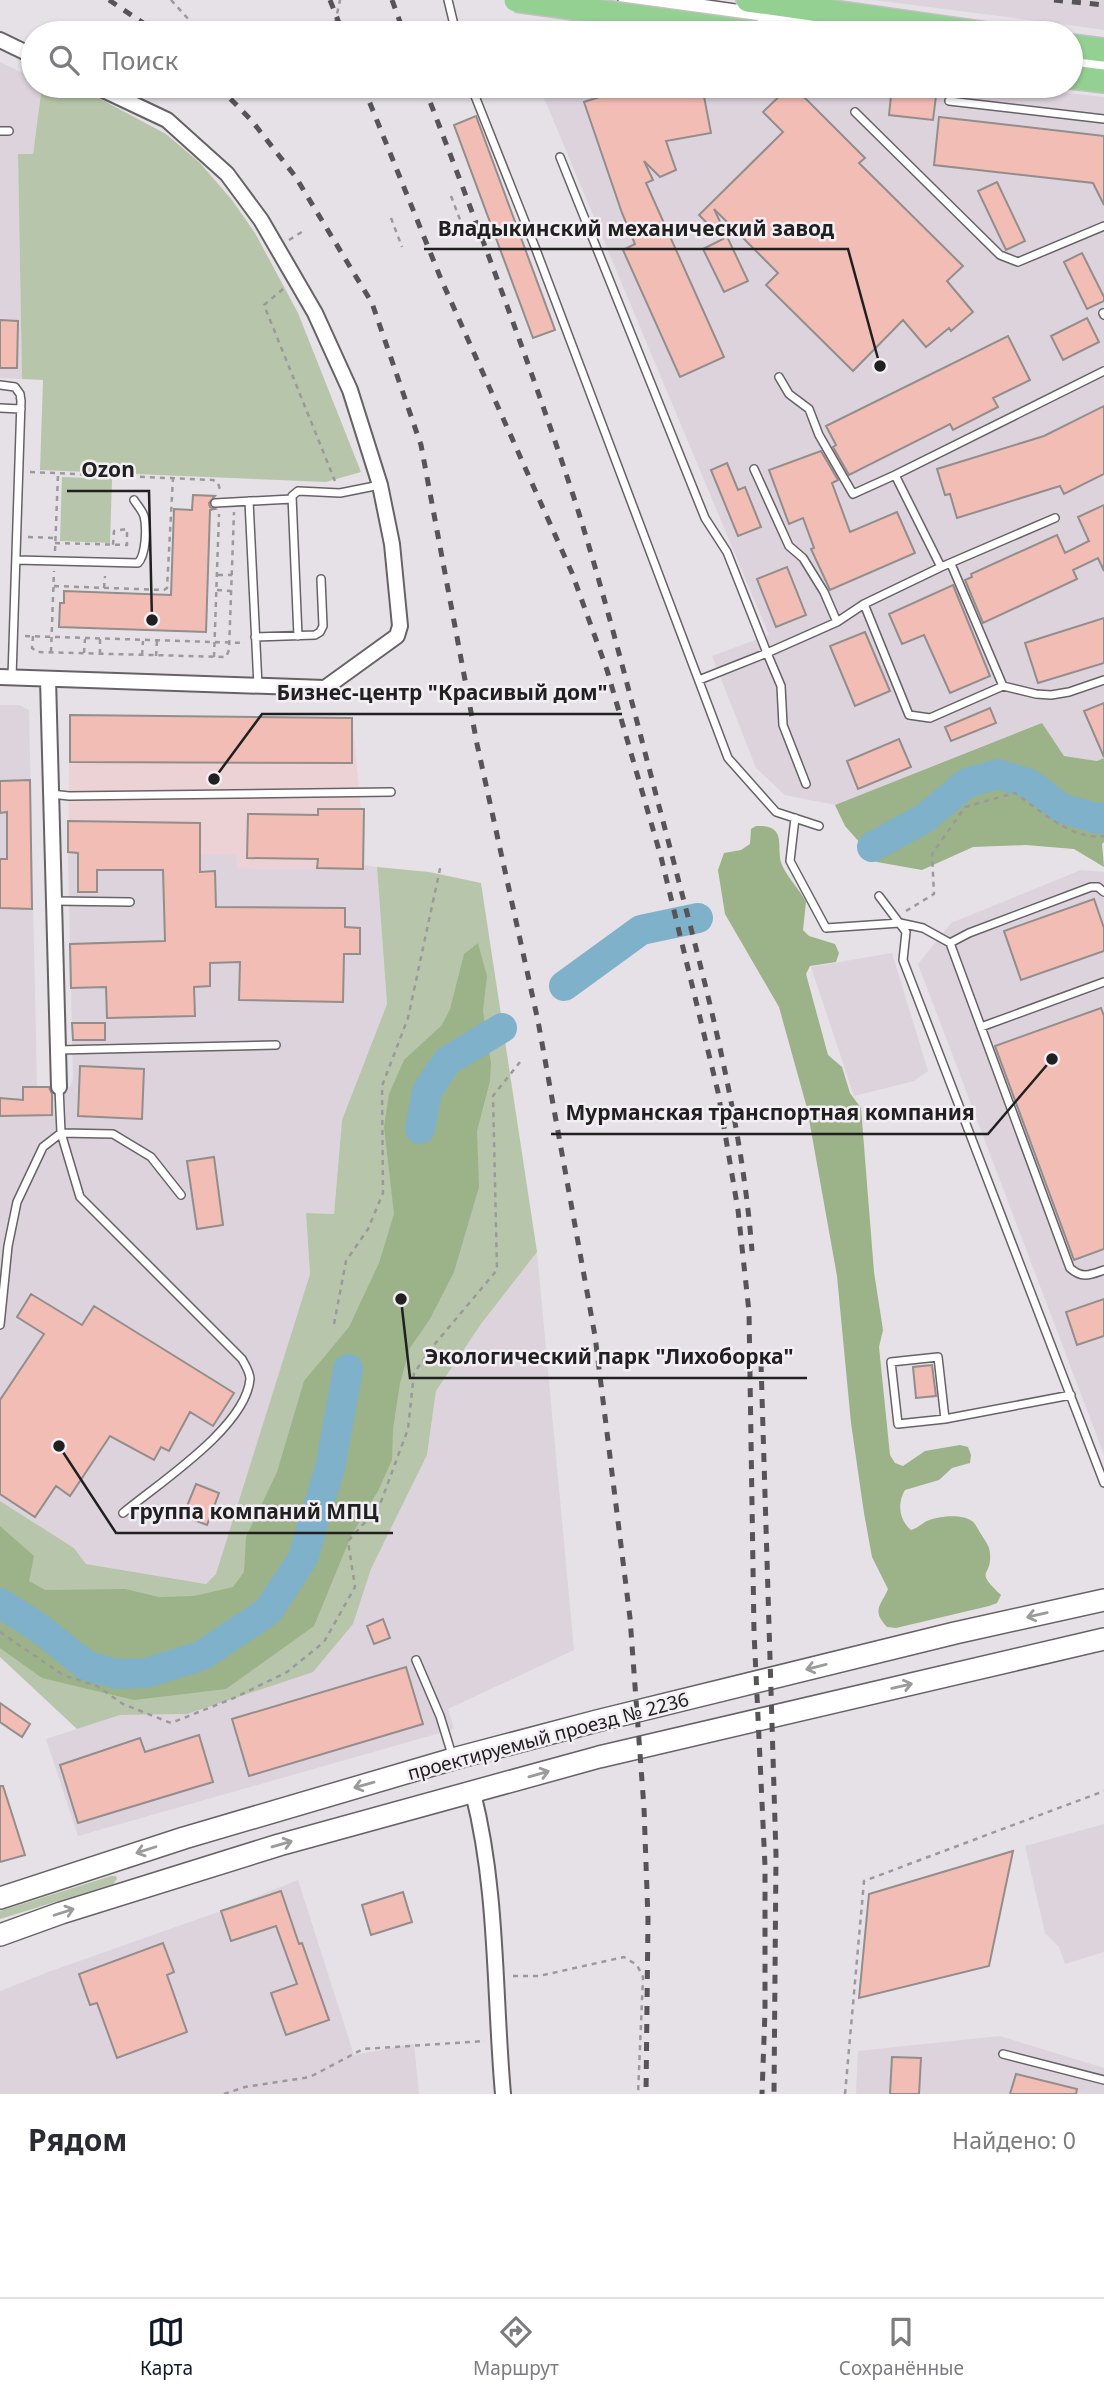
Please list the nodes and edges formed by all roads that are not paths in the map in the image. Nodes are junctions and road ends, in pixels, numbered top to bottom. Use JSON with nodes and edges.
{"nodes":[{"id":1,"x":448,"y":0,"type":"edge"},
{"id":2,"x":516,"y":0,"type":"edge"},
{"id":3,"x":629,"y":0,"type":"edge"},
{"id":4,"x":748,"y":0,"type":"edge"},
{"id":5,"x":453,"y":21,"type":"edge"},
{"id":6,"x":669,"y":21,"type":"edge"},
{"id":7,"x":778,"y":21,"type":"edge"},
{"id":8,"x":896,"y":21,"type":"edge"},
{"id":9,"x":0,"y":40,"type":"edge"},
{"id":10,"x":1083,"y":47,"type":"edge"},
{"id":11,"x":21,"y":50,"type":"edge"},
{"id":12,"x":1104,"y":50,"type":"edge"},
{"id":13,"x":1083,"y":64,"type":"edge"},
{"id":14,"x":1104,"y":67,"type":"edge"},
{"id":15,"x":1083,"y":78,"type":"edge"},
{"id":16,"x":1104,"y":81,"type":"edge"},
{"id":17,"x":120,"y":98,"type":"edge"},
{"id":18,"x":476,"y":98,"type":"edge"},
{"id":19,"x":949,"y":101,"type":"dead end"},
{"id":20,"x":855,"y":112,"type":"dead end"},
{"id":21,"x":1104,"y":119,"type":"edge"},
{"id":22,"x":561,"y":157,"type":"dead end"},
{"id":23,"x":1104,"y":226,"type":"edge"},
{"id":24,"x":1104,"y":372,"type":"edge"},
{"id":25,"x":779,"y":377,"type":"dead end"},
{"id":26,"x":0,"y":385,"type":"edge"},
{"id":27,"x":0,"y":408,"type":"edge"},
{"id":28,"x":21,"y":409,"type":"junction"},
{"id":29,"x":754,"y":469,"type":"dead end"},
{"id":30,"x":895,"y":475,"type":"junction"},
{"id":31,"x":380,"y":485,"type":"junction"},
{"id":32,"x":292,"y":499,"type":"junction"},
{"id":33,"x":134,"y":500,"type":"dead end"},
{"id":34,"x":249,"y":501,"type":"junction"},
{"id":35,"x":217,"y":503,"type":"road end"},
{"id":36,"x":1055,"y":518,"type":"dead end"},
{"id":37,"x":16,"y":560,"type":"junction"},
{"id":38,"x":951,"y":564,"type":"junction"},
{"id":39,"x":941,"y":567,"type":"junction"},
{"id":40,"x":321,"y":579,"type":"dead end"},
{"id":41,"x":864,"y":604,"type":"junction"},
{"id":42,"x":837,"y":622,"type":"junction"},
{"id":43,"x":298,"y":636,"type":"junction"},
{"id":44,"x":256,"y":640,"type":"junction"},
{"id":45,"x":767,"y":653,"type":"junction"},
{"id":46,"x":6,"y":677,"type":"edge"},
{"id":47,"x":48,"y":679,"type":"junction"},
{"id":48,"x":699,"y":680,"type":"junction"},
{"id":49,"x":1104,"y":680,"type":"edge"},
{"id":50,"x":1003,"y":686,"type":"junction"},
{"id":51,"x":258,"y":687,"type":"junction"},
{"id":52,"x":806,"y":784,"type":"dead end"},
{"id":53,"x":391,"y":793,"type":"dead end"},
{"id":54,"x":51,"y":794,"type":"junction"},
{"id":55,"x":795,"y":818,"type":"junction"},
{"id":56,"x":819,"y":826,"type":"dead end"},
{"id":57,"x":1104,"y":892,"type":"edge"},
{"id":58,"x":879,"y":896,"type":"dead end"},
{"id":59,"x":54,"y":901,"type":"junction"},
{"id":60,"x":130,"y":902,"type":"dead end"},
{"id":61,"x":900,"y":923,"type":"junction"},
{"id":62,"x":950,"y":943,"type":"junction"},
{"id":63,"x":1104,"y":982,"type":"edge"},
{"id":64,"x":981,"y":1027,"type":"junction"},
{"id":65,"x":276,"y":1045,"type":"dead end"},
{"id":66,"x":58,"y":1050,"type":"junction"},
{"id":67,"x":60,"y":1087,"type":"joint"},
{"id":68,"x":61,"y":1133,"type":"junction"},
{"id":69,"x":181,"y":1195,"type":"dead end"},
{"id":70,"x":1104,"y":1270,"type":"edge"},
{"id":71,"x":0,"y":1325,"type":"edge"},
{"id":72,"x":1071,"y":1395,"type":"junction"},
{"id":73,"x":945,"y":1419,"type":"junction"},
{"id":74,"x":1104,"y":1483,"type":"edge"},
{"id":75,"x":123,"y":1513,"type":"dead end"},
{"id":76,"x":1104,"y":1600,"type":"edge"},
{"id":77,"x":1104,"y":1639,"type":"edge"},
{"id":78,"x":416,"y":1660,"type":"dead end"},
{"id":79,"x":453,"y":1759,"type":"junction"},
{"id":80,"x":473,"y":1793,"type":"junction"},
{"id":81,"x":0,"y":1898,"type":"edge"},
{"id":82,"x":0,"y":1934,"type":"edge"},
{"id":83,"x":1003,"y":2054,"type":"dead end"},
{"id":84,"x":1104,"y":2080,"type":"edge"},
{"id":85,"x":503,"y":2094,"type":"edge"}],
"edges":[{"from":1,"to":5,"type":"lane"},
{"from":2,"to":6,"type":"main road","bridge":true},
{"from":3,"to":7,"type":"main road"},
{"from":4,"to":8,"type":"main road"},
{"from":9,"to":11,"type":"street"},
{"from":10,"to":12,"type":"main road"},
{"from":13,"to":14,"type":"main road"},
{"from":15,"to":16,"type":"main road"},
{"from":17,"to":31,"type":"street"},
{"from":18,"to":48,"type":"lane"},
{"from":19,"to":21,"type":"lane"},
{"from":20,"to":23,"type":"lane"},
{"from":22,"to":45,"type":"lane"},
{"from":24,"to":30,"type":"lane"},
{"from":25,"to":30,"type":"lane"},
{"from":26,"to":28,"type":"lane"},
{"from":27,"to":28,"type":"lane"},
{"from":28,"to":37,"type":"lane"},
{"from":29,"to":42,"type":"lane"},
{"from":30,"to":39,"type":"lane"},
{"from":31,"to":32,"type":"lane"},
{"from":31,"to":51,"type":"street"},
{"from":32,"to":34,"type":"lane"},
{"from":32,"to":43,"type":"lane"},
{"from":33,"to":37,"type":"lane"},
{"from":34,"to":35,"type":"lane"},
{"from":34,"to":44,"type":"lane"},
{"from":36,"to":38,"type":"lane"},
{"from":37,"to":46,"type":"lane"},
{"from":38,"to":39,"type":"lane"},
{"from":38,"to":50,"type":"lane"},
{"from":39,"to":41,"type":"lane"},
{"from":40,"to":43,"type":"lane"},
{"from":41,"to":42,"type":"lane"},
{"from":41,"to":50,"type":"lane"},
{"from":42,"to":45,"type":"lane"},
{"from":43,"to":44,"type":"lane"},
{"from":44,"to":51,"type":"lane"},
{"from":45,"to":48,"type":"lane"},
{"from":45,"to":52,"type":"lane"},
{"from":46,"to":47,"type":"street"},
{"from":47,"to":51,"type":"street"},
{"from":47,"to":54,"type":"street"},
{"from":48,"to":55,"type":"lane"},
{"from":49,"to":50,"type":"lane"},
{"from":53,"to":54,"type":"lane"},
{"from":54,"to":59,"type":"street"},
{"from":55,"to":56,"type":"lane"},
{"from":55,"to":61,"type":"lane"},
{"from":57,"to":62,"type":"lane"},
{"from":58,"to":61,"type":"lane"},
{"from":59,"to":60,"type":"lane"},
{"from":59,"to":66,"type":"street"},
{"from":61,"to":62,"type":"lane"},
{"from":61,"to":72,"type":"lane"},
{"from":62,"to":64,"type":"lane"},
{"from":63,"to":64,"type":"lane"},
{"from":64,"to":70,"type":"lane"},
{"from":65,"to":66,"type":"lane"},
{"from":66,"to":67,"type":"street"},
{"from":67,"to":68,"type":"lane"},
{"from":68,"to":69,"type":"lane"},
{"from":68,"to":71,"type":"lane"},
{"from":68,"to":75,"type":"lane"},
{"from":72,"to":73,"type":"lane"},
{"from":72,"to":74,"type":"lane"},
{"from":73,"to":73,"type":"lane"},
{"from":76,"to":79,"type":"main road","name":"проектируемый проезд № 2236","one_way":true},
{"from":80,"to":77,"type":"main road","name":"проектируемый проезд № 2236","one_way":true},
{"from":78,"to":79,"type":"lane"},
{"from":79,"to":81,"type":"main road","name":"проектируемый проезд № 2236","one_way":true},
{"from":82,"to":80,"type":"main road","name":"проектируемый проезд № 2236","one_way":true},
{"from":80,"to":85,"type":"street","name":"проектируемый проезд № 2236"},
{"from":83,"to":84,"type":"lane"}]}
